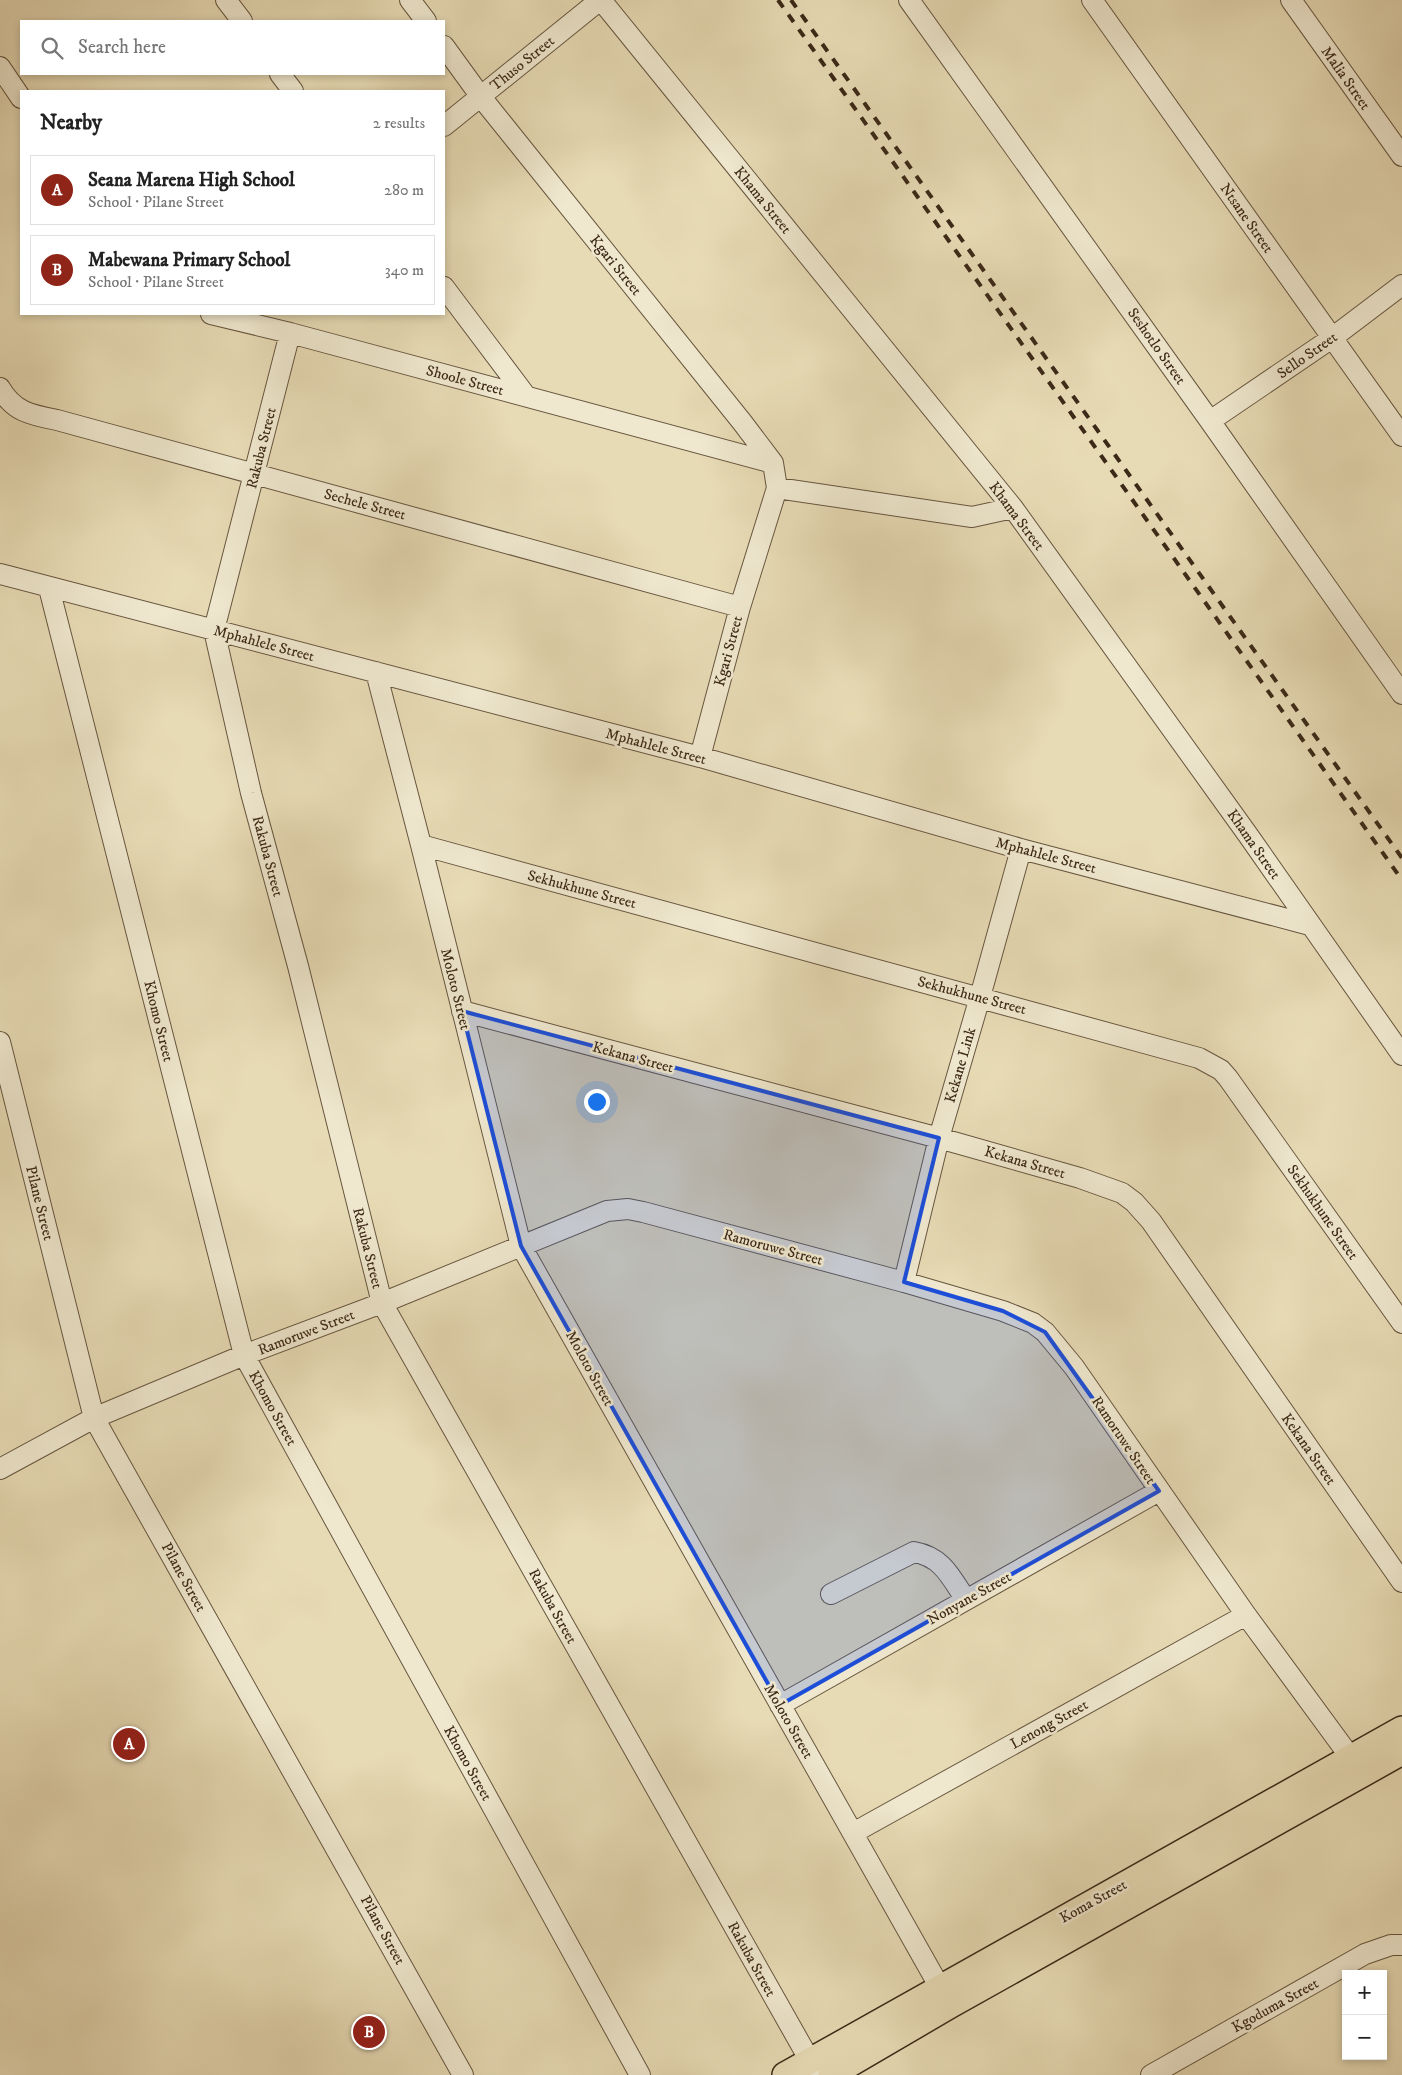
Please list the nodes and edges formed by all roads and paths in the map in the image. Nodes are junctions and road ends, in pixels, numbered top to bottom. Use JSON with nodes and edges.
{"nodes":[{"id":1,"x":226,"y":0,"type":"edge"},
{"id":2,"x":410,"y":0,"type":"edge"},
{"id":3,"x":601,"y":0,"type":"edge"},
{"id":4,"x":909,"y":0,"type":"edge"},
{"id":5,"x":1092,"y":0,"type":"edge"},
{"id":6,"x":1291,"y":0,"type":"edge"},
{"id":7,"x":241,"y":20,"type":"edge"},
{"id":8,"x":425,"y":20,"type":"edge"},
{"id":9,"x":445,"y":47,"type":"edge"},
{"id":10,"x":0,"y":67,"type":"edge"},
{"id":11,"x":281,"y":75,"type":"edge"},
{"id":12,"x":292,"y":90,"type":"edge"},
{"id":13,"x":20,"y":97,"type":"edge"},
{"id":14,"x":481,"y":97,"type":"junction"},
{"id":15,"x":445,"y":125,"type":"edge"},
{"id":16,"x":1402,"y":156,"type":"edge"},
{"id":17,"x":1402,"y":284,"type":"edge"},
{"id":18,"x":445,"y":288,"type":"edge"},
{"id":19,"x":214,"y":315,"type":"edge"},
{"id":20,"x":290,"y":333,"type":"junction"},
{"id":21,"x":1332,"y":338,"type":"junction"},
{"id":22,"x":0,"y":388,"type":"edge"},
{"id":23,"x":526,"y":396,"type":"junction"},
{"id":24,"x":1210,"y":421,"type":"junction"},
{"id":25,"x":742,"y":422,"type":"junction"},
{"id":26,"x":1402,"y":436,"type":"edge"},
{"id":27,"x":719,"y":449,"type":"junction"},
{"id":28,"x":773,"y":463,"type":"junction"},
{"id":29,"x":254,"y":474,"type":"junction"},
{"id":30,"x":777,"y":488,"type":"junction"},
{"id":31,"x":1013,"y":508,"type":"junction"},
{"id":32,"x":0,"y":574,"type":"edge"},
{"id":33,"x":49,"y":588,"type":"junction"},
{"id":34,"x":740,"y":606,"type":"junction"},
{"id":35,"x":214,"y":630,"type":"junction"},
{"id":36,"x":376,"y":672,"type":"junction"},
{"id":37,"x":1402,"y":694,"type":"edge"},
{"id":38,"x":700,"y":757,"type":"junction"},
{"id":39,"x":421,"y":845,"type":"junction"},
{"id":40,"x":1021,"y":849,"type":"junction"},
{"id":41,"x":1310,"y":925,"type":"junction"},
{"id":42,"x":980,"y":998,"type":"junction"},
{"id":43,"x":462,"y":1011,"type":"junction"},
{"id":44,"x":0,"y":1042,"type":"edge"},
{"id":45,"x":1402,"y":1054,"type":"edge"},
{"id":46,"x":939,"y":1138,"type":"junction"},
{"id":47,"x":521,"y":1246,"type":"junction"},
{"id":48,"x":904,"y":1282,"type":"junction"},
{"id":49,"x":382,"y":1303,"type":"junction"},
{"id":50,"x":1402,"y":1323,"type":"edge"},
{"id":51,"x":244,"y":1355,"type":"junction"},
{"id":52,"x":94,"y":1418,"type":"junction"},
{"id":53,"x":0,"y":1469,"type":"edge"},
{"id":54,"x":1159,"y":1492,"type":"junction"},
{"id":55,"x":1402,"y":1582,"type":"edge"},
{"id":56,"x":831,"y":1594,"type":"dead end"},
{"id":57,"x":966,"y":1600,"type":"junction"},
{"id":58,"x":1246,"y":1615,"type":"junction"},
{"id":59,"x":780,"y":1705,"type":"junction"},
{"id":60,"x":1402,"y":1728,"type":"edge"},
{"id":61,"x":1402,"y":1752,"type":"edge"},
{"id":62,"x":1356,"y":1765,"type":"junction"},
{"id":63,"x":853,"y":1833,"type":"junction"},
{"id":64,"x":1402,"y":1945,"type":"edge"},
{"id":65,"x":944,"y":1996,"type":"junction"},
{"id":66,"x":814,"y":2068,"type":"edge"},
{"id":67,"x":464,"y":2075,"type":"edge"},
{"id":68,"x":640,"y":2075,"type":"edge"},
{"id":69,"x":785,"y":2075,"type":"edge"},
{"id":70,"x":831,"y":2075,"type":"edge"},
{"id":71,"x":1151,"y":2075,"type":"edge"}],
"edges":[{"from":1,"to":7,"type":"street"},
{"from":2,"to":8,"type":"street"},
{"from":3,"to":14,"type":"street","name":"Thuso Street"},
{"from":3,"to":31,"type":"street","name":"Khama Street"},
{"from":4,"to":24,"type":"street","name":"Seshotlo Street"},
{"from":5,"to":21,"type":"street","name":"Ntsane Street"},
{"from":6,"to":16,"type":"street","name":"Malia Street"},
{"from":9,"to":14,"type":"street","name":"Kgari Street"},
{"from":10,"to":13,"type":"street"},
{"from":11,"to":12,"type":"street"},
{"from":14,"to":15,"type":"street","name":"Thuso Street"},
{"from":14,"to":25,"type":"street","name":"Kgari Street"},
{"from":17,"to":21,"type":"street","name":"Sello Street"},
{"from":18,"to":23,"type":"street"},
{"from":19,"to":20,"type":"street","name":"Shoole Street"},
{"from":20,"to":23,"type":"street","name":"Shoole Street"},
{"from":20,"to":29,"type":"street","name":"Rakuba Street"},
{"from":21,"to":24,"type":"street","name":"Sello Street"},
{"from":21,"to":26,"type":"street","name":"Ntsane Street"},
{"from":22,"to":29,"type":"street","name":"Sechele Street"},
{"from":23,"to":27,"type":"street","name":"Shoole Street"},
{"from":24,"to":37,"type":"street","name":"Seshotlo Street"},
{"from":25,"to":27,"type":"street"},
{"from":25,"to":28,"type":"street","name":"Kgari Street"},
{"from":27,"to":28,"type":"street","name":"Shoole Street"},
{"from":28,"to":30,"type":"street","name":"Kgari Street"},
{"from":29,"to":34,"type":"street","name":"Sechele Street"},
{"from":29,"to":35,"type":"street","name":"Rakuba Street"},
{"from":30,"to":31,"type":"street"},
{"from":30,"to":34,"type":"street","name":"Kgari Street"},
{"from":31,"to":41,"type":"street","name":"Khama Street"},
{"from":32,"to":33,"type":"street","name":"Mphahlele Street"},
{"from":33,"to":35,"type":"street","name":"Mphahlele Street"},
{"from":33,"to":51,"type":"street","name":"Khomo Street"},
{"from":34,"to":38,"type":"street","name":"Kgari Street"},
{"from":35,"to":36,"type":"street","name":"Mphahlele Street"},
{"from":35,"to":49,"type":"street","name":"Rakuba Street"},
{"from":36,"to":38,"type":"street","name":"Mphahlele Street"},
{"from":36,"to":39,"type":"street","name":"Moloto Street"},
{"from":38,"to":40,"type":"street","name":"Mphahlele Street"},
{"from":39,"to":42,"type":"street","name":"Sekhukhune Street"},
{"from":39,"to":43,"type":"street","name":"Moloto Street"},
{"from":40,"to":41,"type":"street","name":"Mphahlele Street"},
{"from":40,"to":42,"type":"street","name":"Kekane Link"},
{"from":41,"to":45,"type":"street","name":"Khama Street"},
{"from":42,"to":46,"type":"street","name":"Kekane Link"},
{"from":42,"to":50,"type":"street","name":"Sekhukhune Street"},
{"from":43,"to":46,"type":"street","name":"Kekana Street"},
{"from":43,"to":47,"type":"street","name":"Moloto Street"},
{"from":44,"to":52,"type":"street","name":"Pilane Street"},
{"from":46,"to":48,"type":"street","name":"Kekane Link"},
{"from":46,"to":55,"type":"street","name":"Kekana Street"},
{"from":47,"to":48,"type":"street","name":"Ramoruwe Street"},
{"from":47,"to":49,"type":"street","name":"Ramoruwe Street"},
{"from":47,"to":59,"type":"street","name":"Moloto Street"},
{"from":48,"to":54,"type":"street","name":"Ramoruwe Street"},
{"from":49,"to":51,"type":"street","name":"Ramoruwe Street"},
{"from":49,"to":66,"type":"street","name":"Rakuba Street"},
{"from":51,"to":52,"type":"street","name":"Ramoruwe Street"},
{"from":51,"to":68,"type":"street","name":"Khomo Street"},
{"from":52,"to":53,"type":"street","name":"Ramoruwe Street"},
{"from":52,"to":67,"type":"street","name":"Pilane Street"},
{"from":54,"to":57,"type":"street","name":"Nonyane Street"},
{"from":54,"to":58,"type":"street","name":"Ramoruwe Street"},
{"from":56,"to":57,"type":"street"},
{"from":57,"to":59,"type":"street","name":"Nonyane Street"},
{"from":58,"to":62,"type":"street","name":"Ramoruwe Street"},
{"from":58,"to":63,"type":"street","name":"Lenong Street"},
{"from":59,"to":63,"type":"street","name":"Moloto Street"},
{"from":60,"to":62,"type":"main road","name":"Koma Street"},
{"from":61,"to":62,"type":"main road","name":"Koma Street"},
{"from":62,"to":65,"type":"main road","name":"Koma Street"},
{"from":63,"to":65,"type":"street","name":"Moloto Street"},
{"from":64,"to":71,"type":"street","name":"Kgoduma Street"},
{"from":65,"to":66,"type":"main road","name":"Koma Street"},
{"from":65,"to":70,"type":"main road","name":"Koma Street"},
{"from":66,"to":69,"type":"main road","name":"Koma Street"}]}
